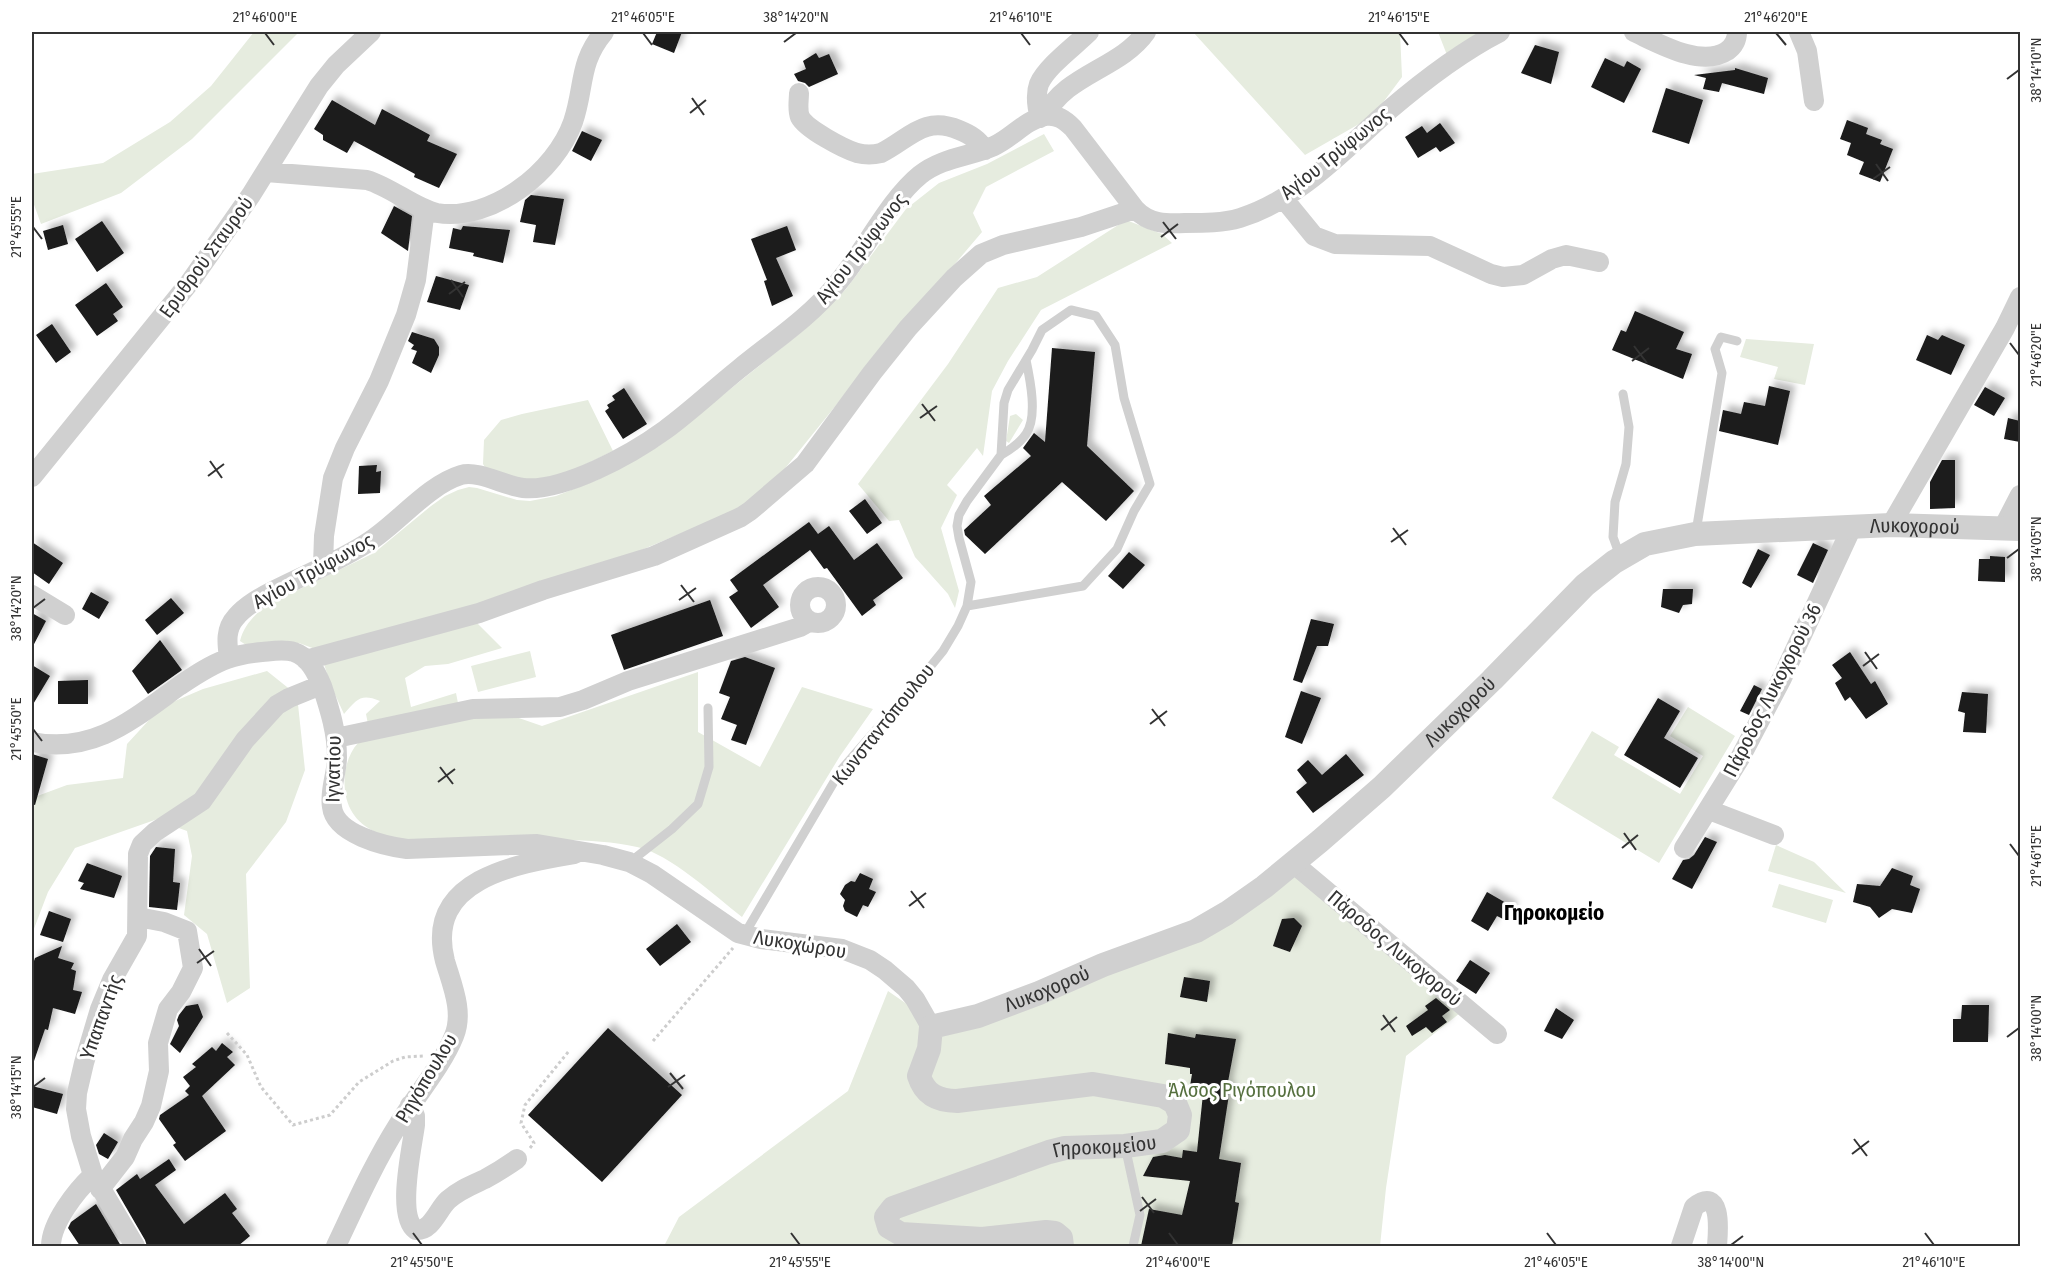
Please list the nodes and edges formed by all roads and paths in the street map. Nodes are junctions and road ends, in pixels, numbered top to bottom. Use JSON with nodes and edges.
{"nodes":[{"id":1,"x":370,"y":32,"type":"edge"},
{"id":2,"x":604,"y":32,"type":"edge"},
{"id":3,"x":1089,"y":32,"type":"edge"},
{"id":4,"x":1146,"y":32,"type":"edge"},
{"id":5,"x":1500,"y":32,"type":"edge"},
{"id":6,"x":1634,"y":32,"type":"edge"},
{"id":7,"x":1737,"y":32,"type":"edge"},
{"id":8,"x":1799,"y":32,"type":"edge"},
{"id":9,"x":799,"y":93,"type":"dead end"},
{"id":10,"x":1814,"y":101,"type":"dead end"},
{"id":11,"x":1042,"y":117,"type":"junction"},
{"id":12,"x":985,"y":150,"type":"junction"},
{"id":13,"x":266,"y":172,"type":"junction"},
{"id":14,"x":1282,"y":198,"type":"junction"},
{"id":15,"x":425,"y":208,"type":"junction"},
{"id":16,"x":1135,"y":209,"type":"junction"},
{"id":17,"x":1599,"y":262,"type":"dead end"},
{"id":18,"x":2020,"y":297,"type":"edge"},
{"id":19,"x":1737,"y":341,"type":"dead end"},
{"id":20,"x":1026,"y":360,"type":"junction"},
{"id":21,"x":1623,"y":394,"type":"dead end"},
{"id":22,"x":1001,"y":455,"type":"junction"},
{"id":23,"x":32,"y":477,"type":"edge"},
{"id":24,"x":2020,"y":495,"type":"edge"},
{"id":25,"x":1892,"y":525,"type":"junction"},
{"id":26,"x":1852,"y":527,"type":"junction"},
{"id":27,"x":2012,"y":528,"type":"edge"},
{"id":28,"x":1695,"y":534,"type":"junction"},
{"id":29,"x":1620,"y":558,"type":"junction"},
{"id":30,"x":323,"y":566,"type":"junction"},
{"id":31,"x":32,"y":595,"type":"edge"},
{"id":32,"x":967,"y":606,"type":"junction"},
{"id":33,"x":65,"y":615,"type":"dead end"},
{"id":34,"x":809,"y":622,"type":"dead end"},
{"id":35,"x":229,"y":658,"type":"junction"},
{"id":36,"x":306,"y":660,"type":"junction"},
{"id":37,"x":321,"y":685,"type":"junction"},
{"id":38,"x":708,"y":708,"type":"dead end"},
{"id":39,"x":336,"y":738,"type":"junction"},
{"id":40,"x":32,"y":742,"type":"edge"},
{"id":41,"x":1709,"y":810,"type":"junction"},
{"id":42,"x":1774,"y":835,"type":"dead end"},
{"id":43,"x":1684,"y":848,"type":"dead end"},
{"id":44,"x":587,"y":853,"type":"junction"},
{"id":45,"x":629,"y":862,"type":"junction"},
{"id":46,"x":1293,"y":863,"type":"junction"},
{"id":47,"x":138,"y":917,"type":"junction"},
{"id":48,"x":744,"y":935,"type":"junction"},
{"id":49,"x":931,"y":1027,"type":"junction"},
{"id":50,"x":227,"y":1033,"type":"dead end"},
{"id":51,"x":1497,"y":1034,"type":"dead end"},
{"id":52,"x":653,"y":1041,"type":"dead end"},
{"id":53,"x":569,"y":1051,"type":"dead end"},
{"id":54,"x":440,"y":1060,"type":"junction"},
{"id":55,"x":410,"y":1105,"type":"junction"},
{"id":56,"x":1125,"y":1146,"type":"junction"},
{"id":57,"x":517,"y":1159,"type":"joint"},
{"id":58,"x":96,"y":1182,"type":"junction"},
{"id":59,"x":51,"y":1246,"type":"edge"},
{"id":60,"x":135,"y":1246,"type":"edge"},
{"id":61,"x":336,"y":1246,"type":"edge"},
{"id":62,"x":1062,"y":1246,"type":"edge"},
{"id":63,"x":1133,"y":1246,"type":"edge"},
{"id":64,"x":1681,"y":1246,"type":"edge"},
{"id":65,"x":1717,"y":1246,"type":"edge"}],
"edges":[{"from":1,"to":13,"type":"street","name":"Ερυθρού Σταυρού"},
{"from":2,"to":15,"type":"street"},
{"from":3,"to":11,"type":"street"},
{"from":4,"to":11,"type":"street"},
{"from":5,"to":14,"type":"street","name":"Αγίου Τρύφωνος"},
{"from":6,"to":7,"type":"street"},
{"from":8,"to":10,"type":"street"},
{"from":9,"to":12,"type":"street"},
{"from":11,"to":12,"type":"street","name":"Αγίου Τρύφωνος"},
{"from":11,"to":16,"type":"street","name":"Αγίου Τρύφωνος"},
{"from":12,"to":30,"type":"street","name":"Αγίου Τρύφωνος"},
{"from":13,"to":15,"type":"street"},
{"from":13,"to":23,"type":"street","name":"Ερυθρού Σταυρού"},
{"from":14,"to":16,"type":"street","name":"Αγίου Τρύφωνος"},
{"from":14,"to":17,"type":"street"},
{"from":15,"to":30,"type":"street"},
{"from":16,"to":36,"type":"street"},
{"from":18,"to":25,"type":"street"},
{"from":19,"to":28,"type":"lane"},
{"from":20,"to":22,"type":"lane"},
{"from":20,"to":22,"type":"lane","name":"Κωνσταντόπουλου"},
{"from":20,"to":32,"type":"lane"},
{"from":21,"to":29,"type":"lane"},
{"from":22,"to":32,"type":"lane","name":"Κωνσταντόπουλου"},
{"from":24,"to":27,"type":"street"},
{"from":25,"to":26,"type":"street","name":"Λυκοχορού"},
{"from":25,"to":27,"type":"street","name":"Λυκοχορού"},
{"from":26,"to":28,"type":"street","name":"Λυκοχορού"},
{"from":26,"to":41,"type":"street","name":"Πάροδος Λυκοχορού 36"},
{"from":28,"to":29,"type":"street","name":"Λυκοχορού"},
{"from":29,"to":46,"type":"street","name":"Λυκοχορού"},
{"from":30,"to":35,"type":"street","name":"Αγίου Τρύφωνος"},
{"from":31,"to":33,"type":"street"},
{"from":32,"to":48,"type":"lane","name":"Κωνσταντόπουλου"},
{"from":34,"to":39,"type":"street"},
{"from":35,"to":36,"type":"street"},
{"from":35,"to":40,"type":"street"},
{"from":36,"to":37,"type":"street","name":"Ιγνατίου"},
{"from":37,"to":39,"type":"street","name":"Ιγνατίου"},
{"from":37,"to":47,"type":"street","name":"Υπαπαντής"},
{"from":38,"to":45,"type":"lane"},
{"from":39,"to":44,"type":"street","name":"Ιγνατίου"},
{"from":41,"to":42,"type":"street"},
{"from":41,"to":43,"type":"street","name":"Πάροδος Λυκοχορού 36"},
{"from":44,"to":45,"type":"street","name":"Λυκοχώρου"},
{"from":44,"to":54,"type":"street","name":"Ρηγόπουλου"},
{"from":45,"to":48,"type":"street","name":"Λυκοχώρου"},
{"from":46,"to":49,"type":"street","name":"Λυκοχορού"},
{"from":46,"to":51,"type":"street","name":"Πάροδος Λυκοχορού"},
{"from":47,"to":58,"type":"street","name":"Υπαπαντής"},
{"from":47,"to":58,"type":"street"},
{"from":48,"to":49,"type":"street","name":"Λυκοχώρου"},
{"from":48,"to":52,"type":"path"},
{"from":49,"to":56,"type":"street","name":"Γηροκομείου"},
{"from":50,"to":54,"type":"path"},
{"from":53,"to":57,"type":"path"},
{"from":54,"to":55,"type":"street","name":"Ρηγόπουλου"},
{"from":55,"to":57,"type":"street"},
{"from":55,"to":61,"type":"street","name":"Ρηγόπουλου"},
{"from":56,"to":62,"type":"street","name":"Γηροκομείου"},
{"from":56,"to":63,"type":"lane"},
{"from":58,"to":59,"type":"street"},
{"from":58,"to":60,"type":"street","name":"Υπαπαντής"},
{"from":64,"to":65,"type":"street"}]}
